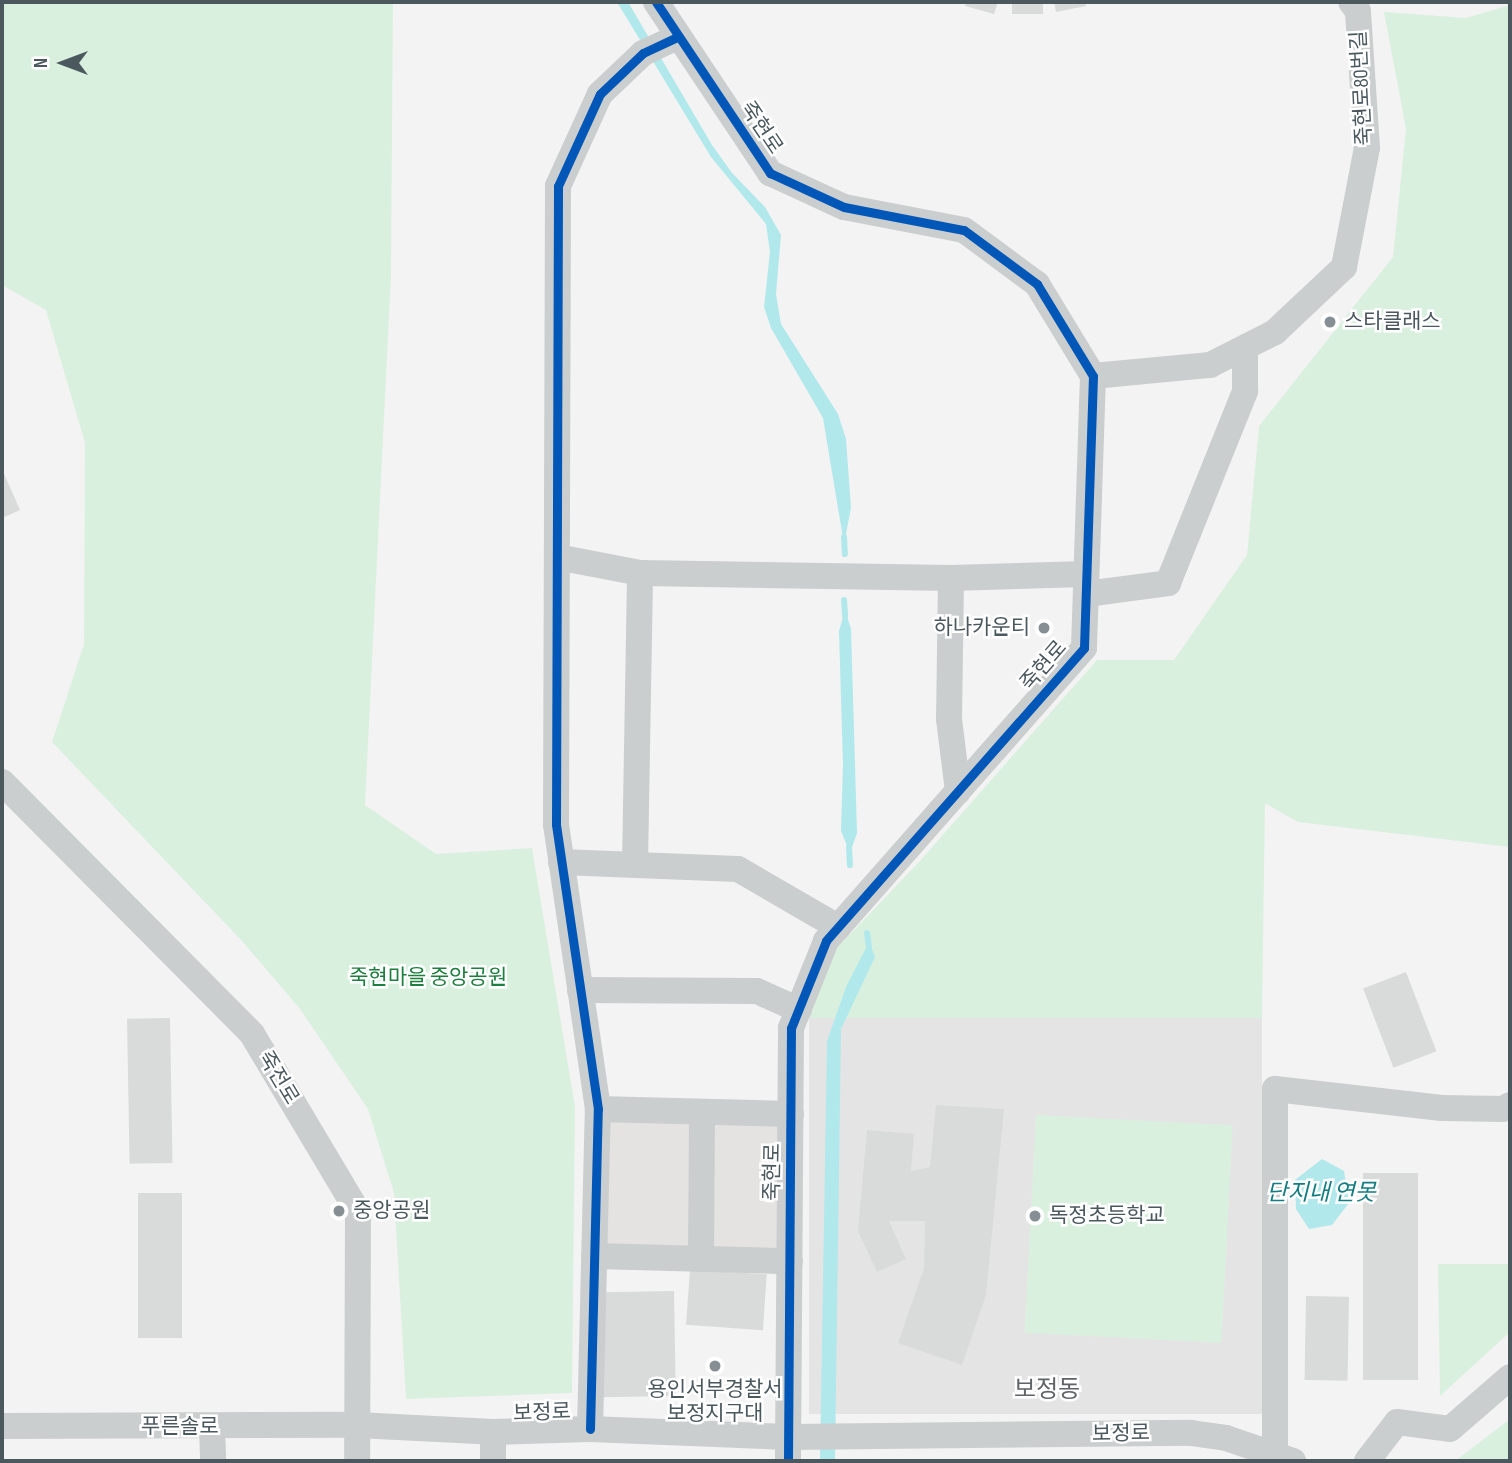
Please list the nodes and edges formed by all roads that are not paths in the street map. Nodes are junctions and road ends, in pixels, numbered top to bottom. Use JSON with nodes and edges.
{"nodes":[{"id":1,"x":656,"y":2,"type":"edge"},
{"id":2,"x":1351,"y":2,"type":"edge"},
{"id":3,"x":659,"y":45,"type":"junction"},
{"id":4,"x":1245,"y":348,"type":"junction"},
{"id":5,"x":1093,"y":376,"type":"junction"},
{"id":6,"x":557,"y":557,"type":"junction"},
{"id":7,"x":640,"y":573,"type":"junction"},
{"id":8,"x":951,"y":578,"type":"junction"},
{"id":9,"x":1086,"y":584,"type":"junction"},
{"id":10,"x":2,"y":782,"type":"edge"},
{"id":11,"x":957,"y":791,"type":"junction"},
{"id":12,"x":561,"y":862,"type":"junction"},
{"id":13,"x":635,"y":864,"type":"junction"},
{"id":14,"x":838,"y":927,"type":"junction"},
{"id":15,"x":580,"y":990,"type":"junction"},
{"id":16,"x":799,"y":1010,"type":"junction"},
{"id":17,"x":1510,"y":1105,"type":"edge"},
{"id":18,"x":598,"y":1109,"type":"junction"},
{"id":19,"x":702,"y":1112,"type":"junction"},
{"id":20,"x":792,"y":1114,"type":"junction"},
{"id":21,"x":594,"y":1256,"type":"junction"},
{"id":22,"x":701,"y":1259,"type":"junction"},
{"id":23,"x":790,"y":1261,"type":"junction"},
{"id":24,"x":1510,"y":1377,"type":"edge"},
{"id":25,"x":357,"y":1425,"type":"junction"},
{"id":26,"x":2,"y":1426,"type":"edge"},
{"id":27,"x":212,"y":1427,"type":"junction"},
{"id":28,"x":590,"y":1429,"type":"junction"},
{"id":29,"x":493,"y":1432,"type":"junction"},
{"id":30,"x":796,"y":1445,"type":"edge"},
{"id":31,"x":1284,"y":1458,"type":"edge"},
{"id":32,"x":212,"y":1461,"type":"edge"},
{"id":33,"x":358,"y":1461,"type":"edge"},
{"id":34,"x":493,"y":1461,"type":"edge"},
{"id":35,"x":1367,"y":1461,"type":"edge"}],
"edges":[{"from":1,"to":3,"type":"street","name":"죽현로"},
{"from":2,"to":4,"type":"street","name":"죽현로80번길"},
{"from":3,"to":5,"type":"street","name":"죽현로"},
{"from":3,"to":6,"type":"street"},
{"from":4,"to":5,"type":"street","name":"죽현로80번길"},
{"from":4,"to":9,"type":"street"},
{"from":5,"to":9,"type":"street","name":"죽현로"},
{"from":6,"to":7,"type":"street"},
{"from":6,"to":12,"type":"street"},
{"from":7,"to":8,"type":"street"},
{"from":7,"to":13,"type":"street"},
{"from":8,"to":9,"type":"street"},
{"from":8,"to":11,"type":"street"},
{"from":9,"to":11,"type":"street","name":"죽현로"},
{"from":10,"to":25,"type":"street","name":"죽전로"},
{"from":11,"to":14,"type":"street","name":"죽현로"},
{"from":12,"to":13,"type":"street"},
{"from":12,"to":15,"type":"street"},
{"from":13,"to":14,"type":"street"},
{"from":14,"to":16,"type":"street","name":"죽현로"},
{"from":15,"to":16,"type":"street"},
{"from":15,"to":18,"type":"street"},
{"from":16,"to":20,"type":"street","name":"죽현로"},
{"from":17,"to":31,"type":"street"},
{"from":18,"to":19,"type":"street"},
{"from":18,"to":21,"type":"street"},
{"from":19,"to":20,"type":"street"},
{"from":19,"to":22,"type":"street"},
{"from":20,"to":23,"type":"street","name":"죽현로"},
{"from":21,"to":22,"type":"street"},
{"from":21,"to":28,"type":"street"},
{"from":22,"to":23,"type":"street"},
{"from":23,"to":30,"type":"street","name":"죽현로"},
{"from":24,"to":35,"type":"street"},
{"from":25,"to":27,"type":"street","name":"푸른솔로"},
{"from":25,"to":29,"type":"street","name":"보정로"},
{"from":25,"to":33,"type":"street","name":"죽전로"},
{"from":26,"to":27,"type":"street","name":"푸른솔로"},
{"from":27,"to":32,"type":"street"},
{"from":28,"to":29,"type":"street","name":"보정로"},
{"from":28,"to":30,"type":"street","name":"보정로"},
{"from":29,"to":34,"type":"street"},
{"from":30,"to":31,"type":"street","name":"보정로"}]}
